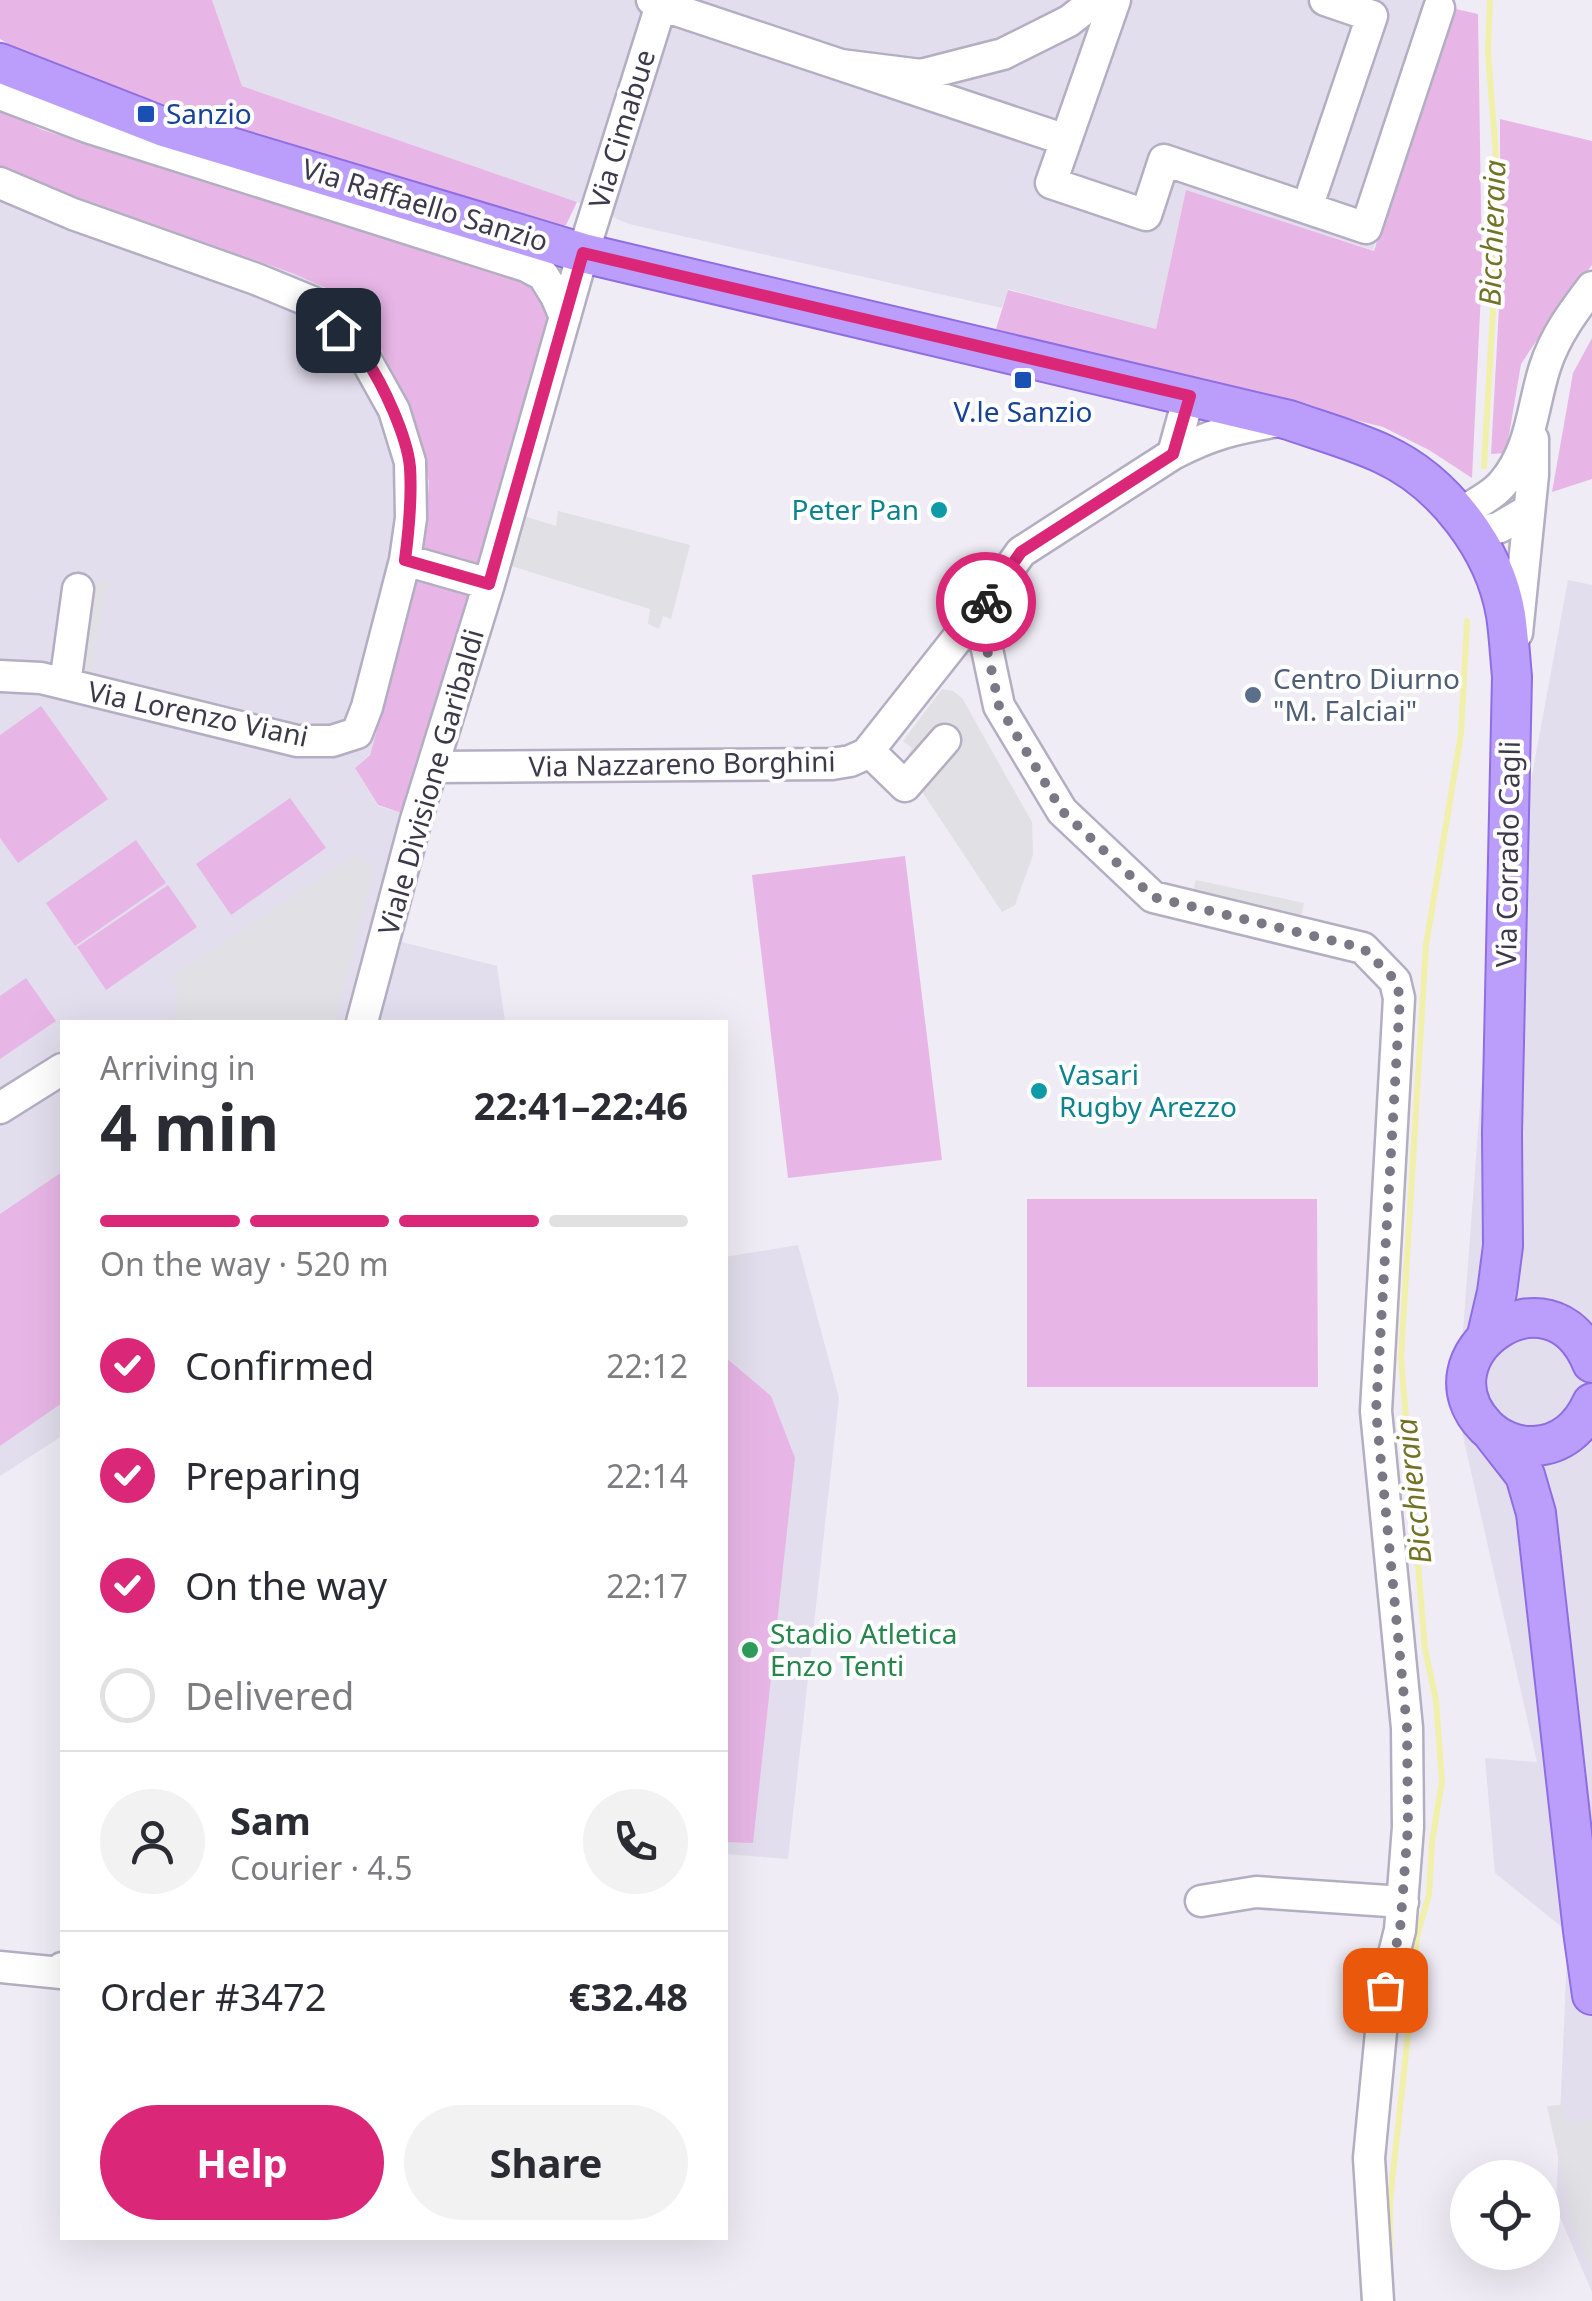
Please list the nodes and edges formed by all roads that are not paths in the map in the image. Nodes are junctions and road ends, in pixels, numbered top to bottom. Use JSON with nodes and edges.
{"nodes":[{"id":1,"x":1096,"y":0,"type":"edge"},
{"id":2,"x":1115,"y":0,"type":"edge"},
{"id":3,"x":1325,"y":0,"type":"edge"},
{"id":4,"x":657,"y":2,"type":"edge"},
{"id":5,"x":1439,"y":8,"type":"dead end"},
{"id":6,"x":0,"y":63,"type":"edge"},
{"id":7,"x":842,"y":64,"type":"junction"},
{"id":8,"x":0,"y":94,"type":"edge"},
{"id":9,"x":1066,"y":140,"type":"junction"},
{"id":10,"x":0,"y":183,"type":"edge"},
{"id":11,"x":1307,"y":208,"type":"junction"},
{"id":12,"x":583,"y":253,"type":"junction"},
{"id":13,"x":1592,"y":286,"type":"edge"},
{"id":14,"x":565,"y":317,"type":"junction"},
{"id":15,"x":1190,"y":396,"type":"junction"},
{"id":16,"x":1288,"y":420,"type":"junction"},
{"id":17,"x":1533,"y":422,"type":"junction"},
{"id":18,"x":1173,"y":454,"type":"junction"},
{"id":19,"x":1431,"y":486,"type":"joint"},
{"id":20,"x":1529,"y":510,"type":"junction"},
{"id":21,"x":1467,"y":524,"type":"junction"},
{"id":22,"x":405,"y":560,"type":"junction"},
{"id":23,"x":489,"y":584,"type":"junction"},
{"id":24,"x":78,"y":588,"type":"dead end"},
{"id":25,"x":979,"y":611,"type":"junction"},
{"id":26,"x":0,"y":676,"type":"edge"},
{"id":27,"x":1512,"y":677,"type":"junction"},
{"id":28,"x":64,"y":684,"type":"junction"},
{"id":29,"x":945,"y":740,"type":"dead end"},
{"id":30,"x":868,"y":752,"type":"junction"},
{"id":31,"x":434,"y":767,"type":"junction"},
{"id":32,"x":363,"y":1020,"type":"edge"},
{"id":33,"x":60,"y":1070,"type":"edge"},
{"id":34,"x":0,"y":1108,"type":"edge"},
{"id":35,"x":1503,"y":1246,"type":"junction"},
{"id":36,"x":1530,"y":1318,"type":"junction"},
{"id":37,"x":1488,"y":1336,"type":"junction"},
{"id":38,"x":1590,"y":1356,"type":"edge"},
{"id":39,"x":1585,"y":1417,"type":"edge"},
{"id":40,"x":1493,"y":1434,"type":"junction"},
{"id":41,"x":1536,"y":1513,"type":"junction"},
{"id":42,"x":1584,"y":1862,"type":"edge"},
{"id":43,"x":1201,"y":1901,"type":"dead end"},
{"id":44,"x":1403,"y":1902,"type":"junction"},
{"id":45,"x":0,"y":1967,"type":"edge"},
{"id":46,"x":60,"y":1973,"type":"edge"},
{"id":47,"x":1592,"y":1995,"type":"edge"},
{"id":48,"x":1378,"y":2301,"type":"edge"}],
"edges":[{"from":1,"to":7,"type":"street"},
{"from":2,"to":9,"type":"street"},
{"from":3,"to":11,"type":"street"},
{"from":4,"to":7,"type":"street"},
{"from":4,"to":12,"type":"street","name":"Via Cimabue"},
{"from":5,"to":11,"type":"street"},
{"from":6,"to":12,"type":"main road","name":"Via Raffaello Sanzio"},
{"from":7,"to":9,"type":"street"},
{"from":8,"to":14,"type":"street"},
{"from":9,"to":11,"type":"street"},
{"from":10,"to":22,"type":"street"},
{"from":12,"to":14,"type":"street","name":"Viale Divisione Garibaldi"},
{"from":12,"to":15,"type":"main road","name":"Via Raffaello Sanzio"},
{"from":13,"to":17,"type":"street"},
{"from":14,"to":23,"type":"street","name":"Viale Divisione Garibaldi"},
{"from":15,"to":16,"type":"main road","name":"Via Raffaello Sanzio"},
{"from":15,"to":18,"type":"street"},
{"from":16,"to":18,"type":"street","name":"Via Nazzareno Borghini"},
{"from":16,"to":19,"type":"main road","name":"Via Raffaello Sanzio"},
{"from":17,"to":20,"type":"street"},
{"from":17,"to":21,"type":"street"},
{"from":18,"to":25,"type":"street","name":"Via Nazzareno Borghini"},
{"from":19,"to":21,"type":"main road","name":"Via Corrado Cagli"},
{"from":20,"to":21,"type":"street"},
{"from":20,"to":27,"type":"street"},
{"from":21,"to":27,"type":"main road","name":"Via Corrado Cagli"},
{"from":22,"to":23,"type":"street"},
{"from":22,"to":28,"type":"street","name":"Via Lorenzo Viani"},
{"from":23,"to":31,"type":"street","name":"Viale Divisione Garibaldi"},
{"from":24,"to":28,"type":"street","name":"Via Lorenzo Viani"},
{"from":25,"to":30,"type":"street","name":"Via Nazzareno Borghini"},
{"from":25,"to":44,"type":"street"},
{"from":26,"to":28,"type":"street","name":"Via Lorenzo Viani"},
{"from":27,"to":35,"type":"main road","name":"Via Corrado Cagli"},
{"from":29,"to":30,"type":"street"},
{"from":30,"to":31,"type":"street","name":"Via Nazzareno Borghini"},
{"from":31,"to":32,"type":"street","name":"Viale Divisione Garibaldi"},
{"from":33,"to":34,"type":"street"},
{"from":35,"to":36,"type":"main road","name":"Via Corrado Cagli"},
{"from":35,"to":37,"type":"main road","name":"Via Corrado Cagli"},
{"from":36,"to":37,"type":"main road"},
{"from":36,"to":38,"type":"main road"},
{"from":37,"to":40,"type":"main road","name":"Via Corrado Cagli"},
{"from":39,"to":40,"type":"main road"},
{"from":39,"to":41,"type":"main road"},
{"from":40,"to":41,"type":"main road","name":"Via Corrado Cagli"},
{"from":41,"to":42,"type":"main road"},
{"from":42,"to":47,"type":"main road"},
{"from":43,"to":44,"type":"street"},
{"from":44,"to":48,"type":"street"},
{"from":45,"to":46,"type":"street"}]}
